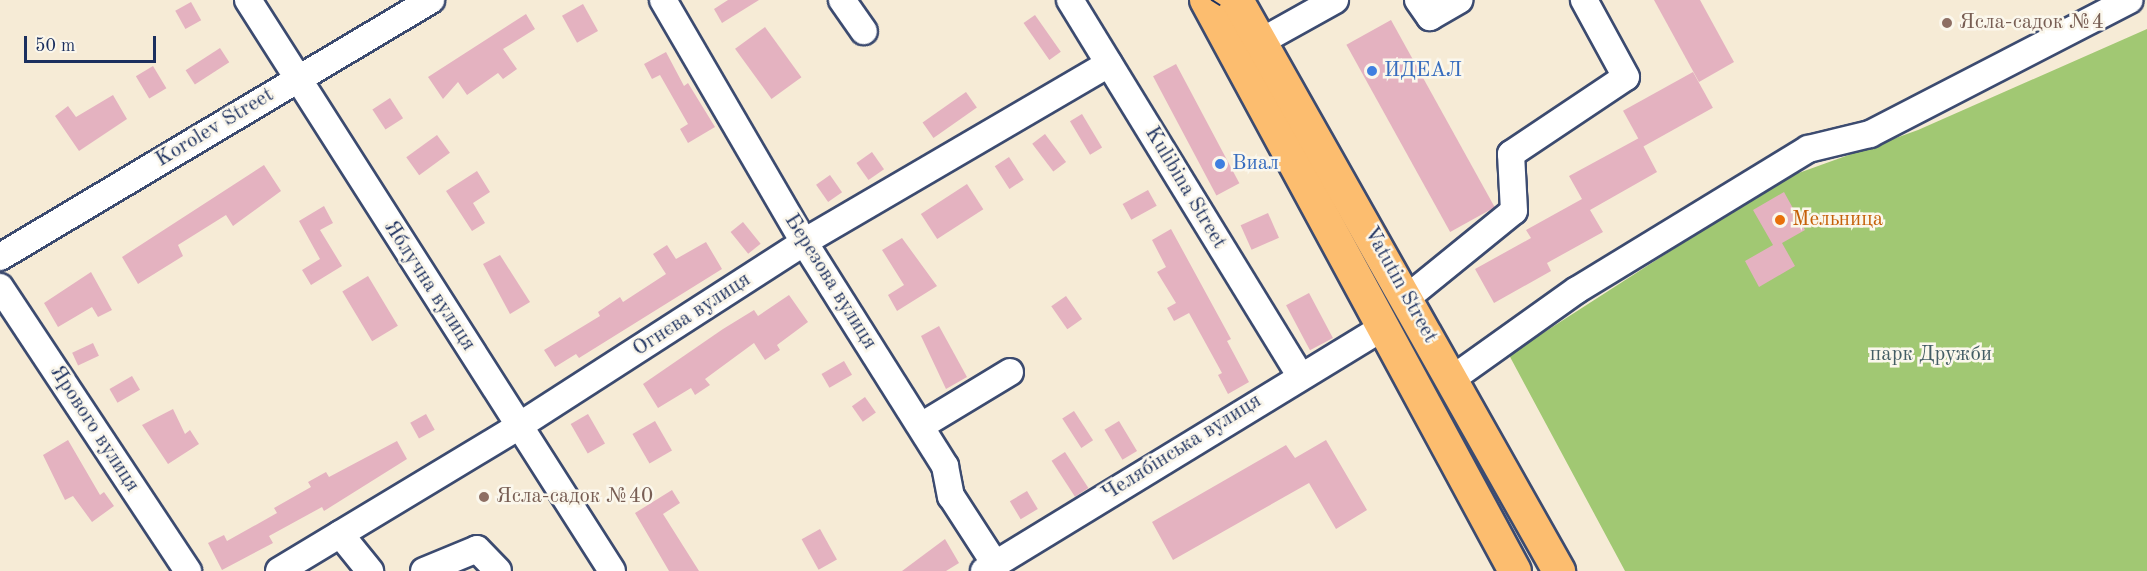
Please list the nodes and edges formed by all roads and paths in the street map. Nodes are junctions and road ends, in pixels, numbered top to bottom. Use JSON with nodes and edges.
{"nodes":[{"id":1,"x":248,"y":0,"type":"edge"},
{"id":2,"x":431,"y":0,"type":"edge"},
{"id":3,"x":663,"y":0,"type":"edge"},
{"id":4,"x":842,"y":0,"type":"edge"},
{"id":5,"x":1070,"y":0,"type":"edge"},
{"id":6,"x":1206,"y":0,"type":"edge"},
{"id":7,"x":1237,"y":0,"type":"edge"},
{"id":8,"x":1335,"y":0,"type":"edge"},
{"id":9,"x":1418,"y":0,"type":"edge"},
{"id":10,"x":1459,"y":0,"type":"edge"},
{"id":11,"x":1584,"y":0,"type":"edge"},
{"id":12,"x":2130,"y":0,"type":"edge"},
{"id":13,"x":864,"y":31,"type":"dead end"},
{"id":14,"x":1260,"y":42,"type":"junction"},
{"id":15,"x":1109,"y":64,"type":"junction"},
{"id":16,"x":296,"y":79,"type":"junction"},
{"id":17,"x":804,"y":242,"type":"junction"},
{"id":18,"x":0,"y":257,"type":"edge"},
{"id":19,"x":0,"y":287,"type":"edge"},
{"id":20,"x":1408,"y":297,"type":"junction"},
{"id":21,"x":1382,"y":328,"type":"junction"},
{"id":22,"x":1010,"y":372,"type":"dead end"},
{"id":23,"x":1300,"y":375,"type":"junction"},
{"id":24,"x":1452,"y":379,"type":"junction"},
{"id":25,"x":519,"y":426,"type":"junction"},
{"id":26,"x":921,"y":426,"type":"junction"},
{"id":27,"x":340,"y":534,"type":"junction"},
{"id":28,"x":989,"y":567,"type":"edge"},
{"id":29,"x":188,"y":571,"type":"edge"},
{"id":30,"x":279,"y":571,"type":"edge"},
{"id":31,"x":370,"y":571,"type":"edge"},
{"id":32,"x":424,"y":571,"type":"edge"},
{"id":33,"x":498,"y":571,"type":"edge"},
{"id":34,"x":612,"y":571,"type":"edge"},
{"id":35,"x":1515,"y":571,"type":"edge"},
{"id":36,"x":1559,"y":571,"type":"edge"}],
"edges":[{"from":1,"to":16,"type":"street","name":"Яблучна вулиця"},
{"from":2,"to":16,"type":"street","name":"Korolev Street"},
{"from":3,"to":17,"type":"street","name":"Березова вулиця"},
{"from":4,"to":13,"type":"street"},
{"from":5,"to":15,"type":"street","name":"Kulibina Street"},
{"from":6,"to":21,"type":"main road","name":"Vatutin Street"},
{"from":7,"to":14,"type":"main road","name":"Vatutin Street"},
{"from":8,"to":14,"type":"street"},
{"from":9,"to":10,"type":"street"},
{"from":11,"to":20,"type":"street"},
{"from":12,"to":24,"type":"street"},
{"from":14,"to":20,"type":"main road","name":"Vatutin Street"},
{"from":15,"to":17,"type":"street","name":"Огнєва вулиця"},
{"from":15,"to":23,"type":"street","name":"Kulibina Street"},
{"from":16,"to":18,"type":"street","name":"Korolev Street"},
{"from":16,"to":25,"type":"street","name":"Яблучна вулиця"},
{"from":17,"to":25,"type":"street","name":"Огнєва вулиця"},
{"from":17,"to":26,"type":"street","name":"Березова вулиця"},
{"from":19,"to":29,"type":"street","name":"Ярового вулиця"},
{"from":20,"to":24,"type":"main road","name":"Vatutin Street"},
{"from":21,"to":23,"type":"street","name":"Челябінська вулиця"},
{"from":21,"to":35,"type":"main road","name":"Vatutin Street"},
{"from":22,"to":26,"type":"street"},
{"from":23,"to":28,"type":"street","name":"Челябінська вулиця"},
{"from":24,"to":36,"type":"main road","name":"Vatutin Street"},
{"from":25,"to":27,"type":"street","name":"Огнєва вулиця"},
{"from":25,"to":34,"type":"street","name":"Яблучна вулиця"},
{"from":26,"to":28,"type":"street","name":"Березова вулиця"},
{"from":27,"to":30,"type":"street","name":"Огнєва вулиця"},
{"from":27,"to":31,"type":"street"},
{"from":32,"to":33,"type":"street"}]}
